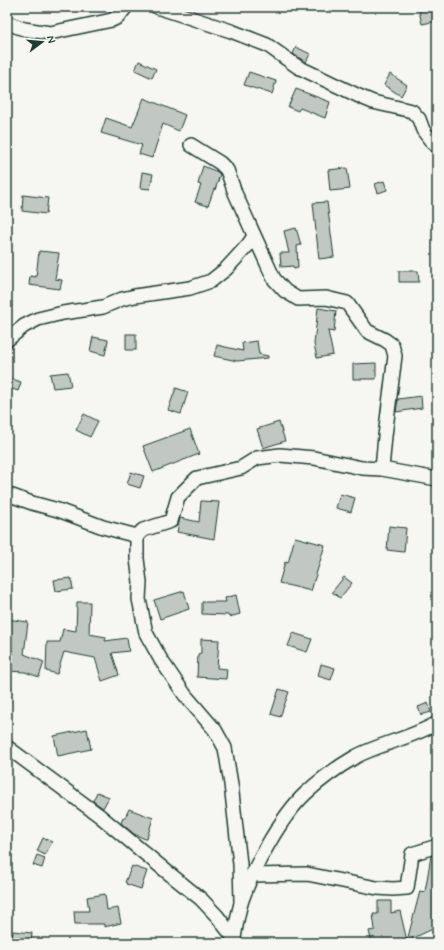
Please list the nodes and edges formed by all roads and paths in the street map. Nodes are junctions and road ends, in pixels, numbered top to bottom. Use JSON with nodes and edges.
{"nodes":[{"id":1,"x":126,"y":7,"type":"edge"},
{"id":2,"x":157,"y":7,"type":"edge"},
{"id":3,"x":7,"y":23,"type":"edge"},
{"id":4,"x":191,"y":145,"type":"dead end"},
{"id":5,"x":437,"y":147,"type":"edge"},
{"id":6,"x":254,"y":236,"type":"junction"},
{"id":7,"x":7,"y":340,"type":"edge"},
{"id":8,"x":382,"y":469,"type":"junction"},
{"id":9,"x":437,"y":479,"type":"edge"},
{"id":10,"x":7,"y":494,"type":"edge"},
{"id":11,"x":137,"y":536,"type":"junction"},
{"id":12,"x":437,"y":723,"type":"edge"},
{"id":13,"x":7,"y":747,"type":"edge"},
{"id":14,"x":437,"y":846,"type":"edge"},
{"id":15,"x":252,"y":875,"type":"junction"},
{"id":16,"x":242,"y":900,"type":"junction"},
{"id":17,"x":234,"y":941,"type":"edge"}],
"edges":[{"from":1,"to":3,"type":"street"},
{"from":2,"to":5,"type":"street"},
{"from":4,"to":6,"type":"street"},
{"from":6,"to":7,"type":"street"},
{"from":6,"to":8,"type":"street"},
{"from":8,"to":9,"type":"street"},
{"from":8,"to":11,"type":"street"},
{"from":10,"to":11,"type":"street"},
{"from":11,"to":16,"type":"street"},
{"from":12,"to":15,"type":"street"},
{"from":13,"to":17,"type":"street"},
{"from":14,"to":15,"type":"street"},
{"from":15,"to":16,"type":"street"},
{"from":16,"to":17,"type":"street"}]}
